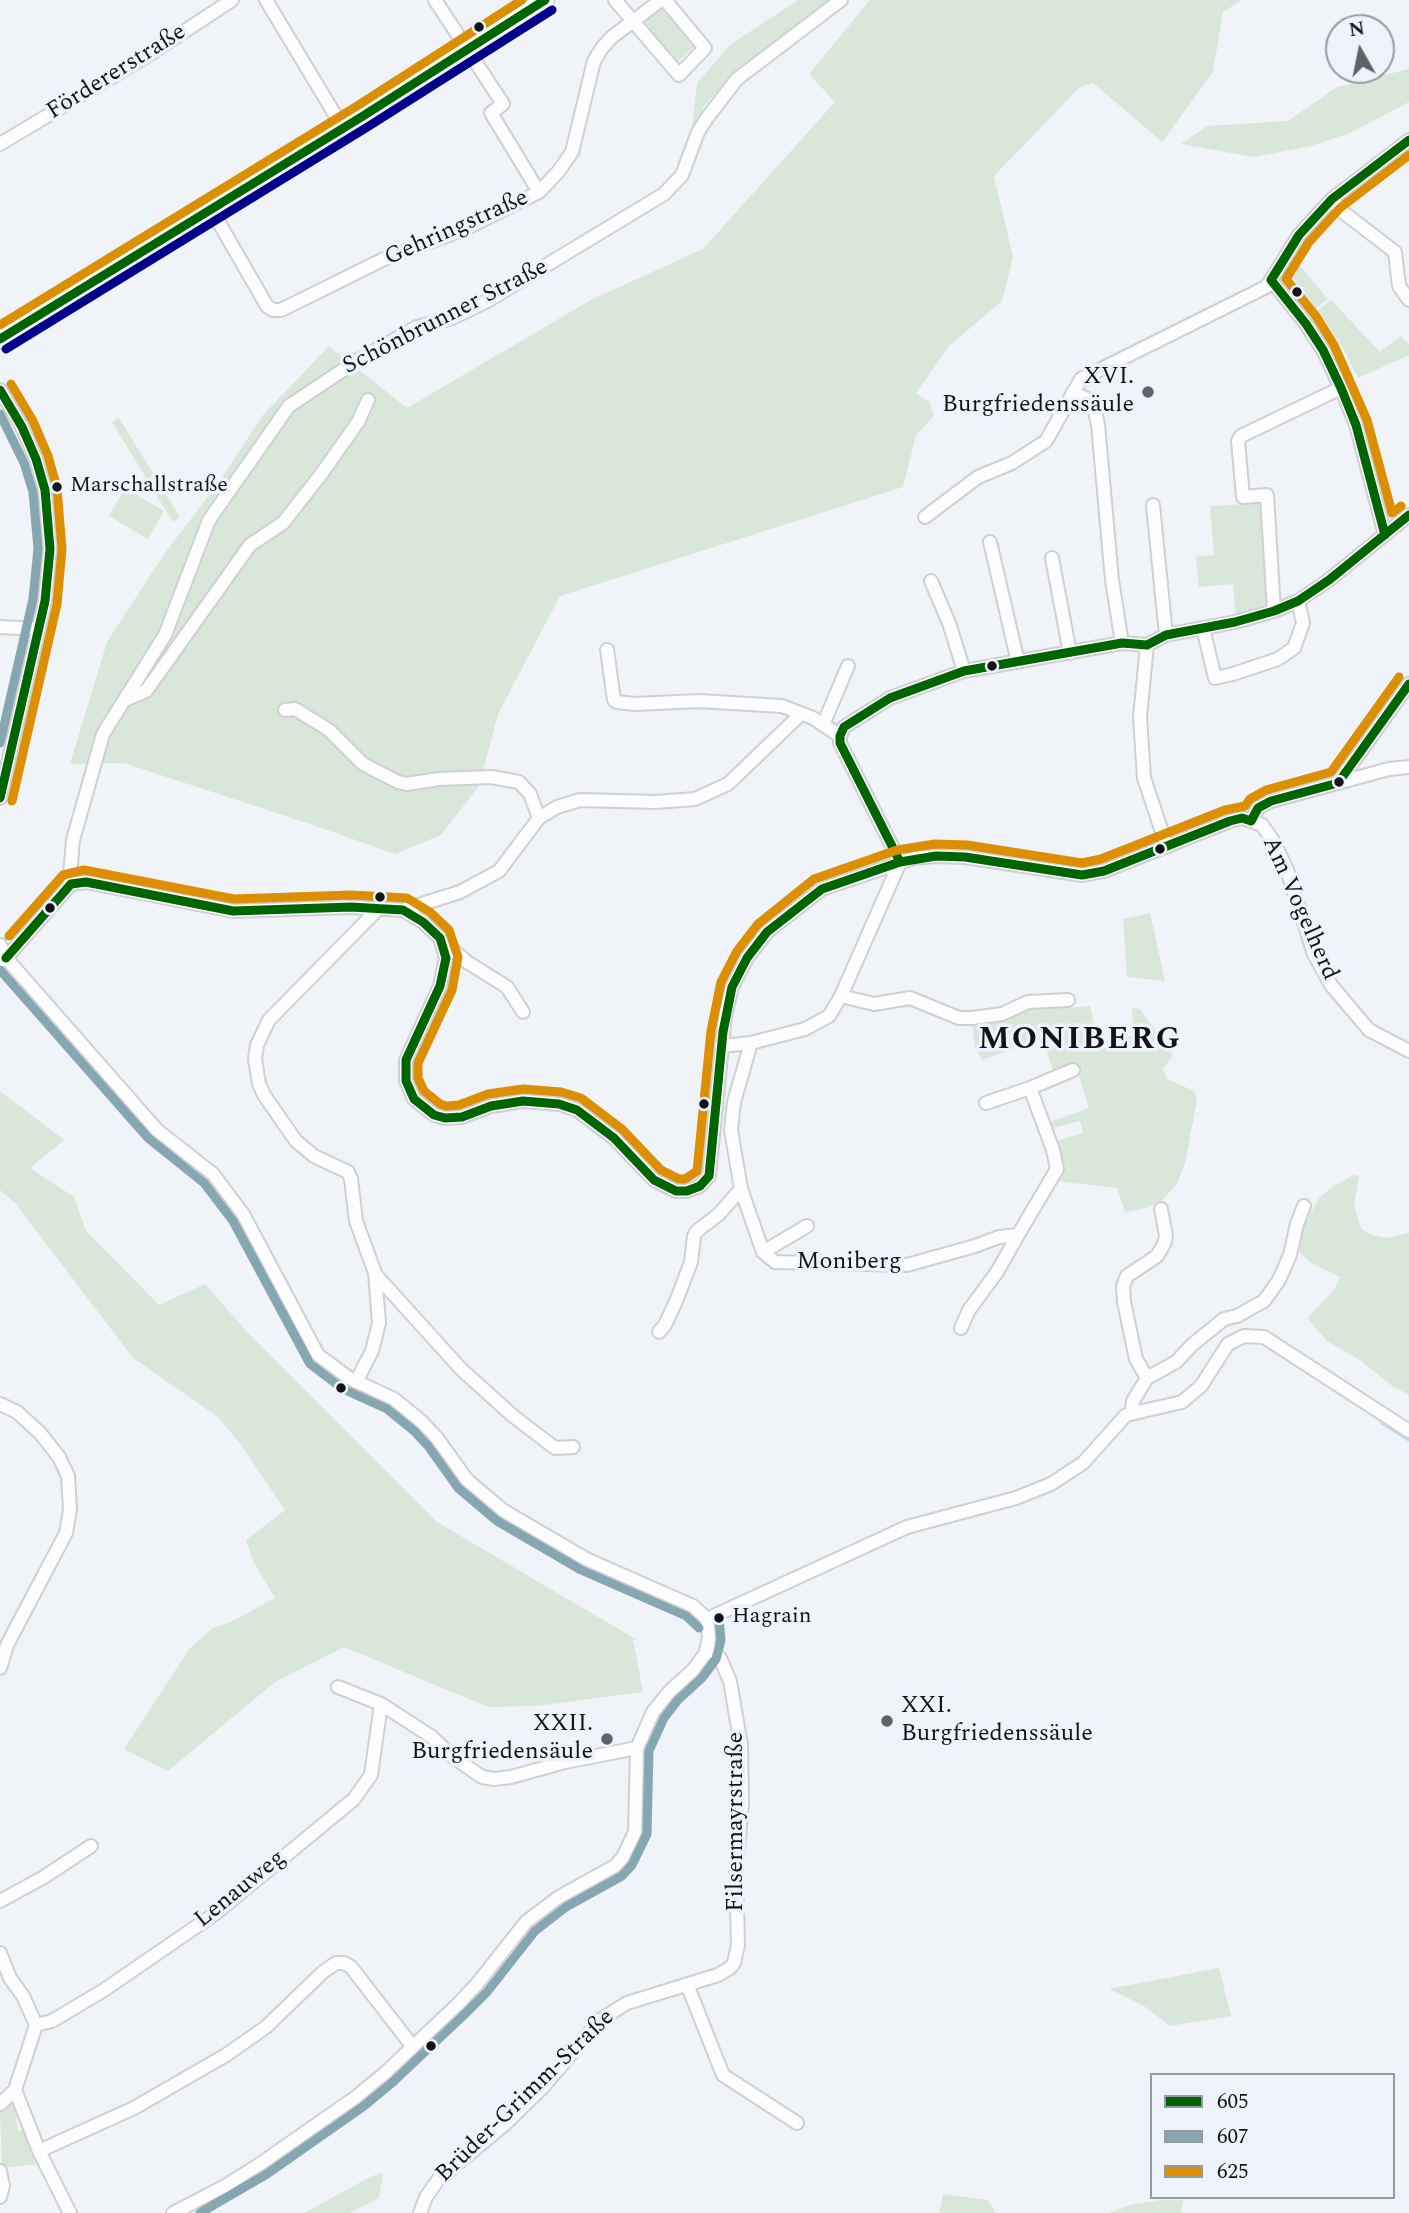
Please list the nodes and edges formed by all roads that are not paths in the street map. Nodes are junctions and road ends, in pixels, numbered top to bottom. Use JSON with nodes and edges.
{"nodes":[{"id":1,"x":232,"y":0,"type":"edge"},
{"id":2,"x":266,"y":0,"type":"edge"},
{"id":3,"x":435,"y":0,"type":"edge"},
{"id":4,"x":615,"y":0,"type":"edge"},
{"id":5,"x":663,"y":0,"type":"edge"},
{"id":6,"x":841,"y":0,"type":"edge"},
{"id":7,"x":536,"y":2,"type":"edge"},
{"id":8,"x":633,"y":22,"type":"junction"},
{"id":9,"x":466,"y":49,"type":"junction"},
{"id":10,"x":343,"y":128,"type":"junction"},
{"id":11,"x":1409,"y":140,"type":"edge"},
{"id":12,"x":0,"y":144,"type":"edge"},
{"id":13,"x":539,"y":192,"type":"junction"},
{"id":14,"x":1332,"y":199,"type":"junction"},
{"id":15,"x":211,"y":209,"type":"junction"},
{"id":16,"x":1403,"y":268,"type":"edge"},
{"id":17,"x":1271,"y":280,"type":"junction"},
{"id":18,"x":1409,"y":300,"type":"edge"},
{"id":19,"x":0,"y":339,"type":"edge"},
{"id":20,"x":1341,"y":388,"type":"junction"},
{"id":21,"x":0,"y":390,"type":"edge"},
{"id":22,"x":1073,"y":392,"type":"junction"},
{"id":23,"x":368,"y":400,"type":"dead end"},
{"id":24,"x":1153,"y":505,"type":"dead end"},
{"id":25,"x":1409,"y":515,"type":"edge"},
{"id":26,"x":925,"y":517,"type":"dead end"},
{"id":27,"x":1385,"y":535,"type":"junction"},
{"id":28,"x":990,"y":542,"type":"dead end"},
{"id":29,"x":1052,"y":558,"type":"dead end"},
{"id":30,"x":931,"y":581,"type":"dead end"},
{"id":31,"x":1298,"y":601,"type":"junction"},
{"id":32,"x":1274,"y":611,"type":"junction"},
{"id":33,"x":0,"y":627,"type":"edge"},
{"id":34,"x":1203,"y":628,"type":"junction"},
{"id":35,"x":39,"y":629,"type":"junction"},
{"id":36,"x":1166,"y":635,"type":"junction"},
{"id":37,"x":1122,"y":643,"type":"junction"},
{"id":38,"x":1147,"y":645,"type":"junction"},
{"id":39,"x":607,"y":650,"type":"dead end"},
{"id":40,"x":1070,"y":653,"type":"junction"},
{"id":41,"x":1018,"y":662,"type":"junction"},
{"id":42,"x":848,"y":666,"type":"dead end"},
{"id":43,"x":964,"y":671,"type":"junction"},
{"id":44,"x":1409,"y":684,"type":"edge"},
{"id":45,"x":124,"y":701,"type":"junction"},
{"id":46,"x":285,"y":710,"type":"dead end"},
{"id":47,"x":801,"y":714,"type":"junction"},
{"id":48,"x":823,"y":725,"type":"junction"},
{"id":49,"x":840,"y":736,"type":"junction"},
{"id":50,"x":1409,"y":767,"type":"edge"},
{"id":51,"x":1338,"y":783,"type":"junction"},
{"id":52,"x":0,"y":798,"type":"edge"},
{"id":53,"x":538,"y":818,"type":"junction"},
{"id":54,"x":1251,"y":821,"type":"junction"},
{"id":55,"x":1167,"y":847,"type":"junction"},
{"id":56,"x":900,"y":862,"type":"junction"},
{"id":57,"x":71,"y":884,"type":"junction"},
{"id":58,"x":379,"y":908,"type":"junction"},
{"id":59,"x":403,"y":910,"type":"junction"},
{"id":60,"x":440,"y":938,"type":"junction"},
{"id":61,"x":0,"y":945,"type":"edge"},
{"id":62,"x":3,"y":960,"type":"edge"},
{"id":63,"x":841,"y":996,"type":"junction"},
{"id":64,"x":1068,"y":1000,"type":"dead end"},
{"id":65,"x":523,"y":1012,"type":"dead end"},
{"id":66,"x":751,"y":1042,"type":"junction"},
{"id":67,"x":721,"y":1046,"type":"junction"},
{"id":68,"x":1409,"y":1051,"type":"edge"},
{"id":69,"x":1073,"y":1070,"type":"dead end"},
{"id":70,"x":1030,"y":1088,"type":"junction"},
{"id":71,"x":986,"y":1102,"type":"dead end"},
{"id":72,"x":741,"y":1189,"type":"junction"},
{"id":73,"x":1304,"y":1206,"type":"dead end"},
{"id":74,"x":1161,"y":1209,"type":"dead end"},
{"id":75,"x":807,"y":1226,"type":"dead end"},
{"id":76,"x":1018,"y":1235,"type":"junction"},
{"id":77,"x":763,"y":1252,"type":"junction"},
{"id":78,"x":375,"y":1273,"type":"junction"},
{"id":79,"x":961,"y":1328,"type":"dead end"},
{"id":80,"x":659,"y":1332,"type":"dead end"},
{"id":81,"x":1147,"y":1378,"type":"junction"},
{"id":82,"x":356,"y":1382,"type":"junction"},
{"id":83,"x":0,"y":1404,"type":"edge"},
{"id":84,"x":1132,"y":1412,"type":"junction"},
{"id":85,"x":1409,"y":1431,"type":"edge"},
{"id":86,"x":573,"y":1447,"type":"dead end"},
{"id":87,"x":707,"y":1619,"type":"junction"},
{"id":88,"x":708,"y":1647,"type":"junction"},
{"id":89,"x":0,"y":1668,"type":"edge"},
{"id":90,"x":338,"y":1687,"type":"dead end"},
{"id":91,"x":381,"y":1704,"type":"junction"},
{"id":92,"x":637,"y":1748,"type":"junction"},
{"id":93,"x":91,"y":1846,"type":"dead end"},
{"id":94,"x":0,"y":1901,"type":"edge"},
{"id":95,"x":0,"y":1953,"type":"edge"},
{"id":96,"x":734,"y":1963,"type":"joint"},
{"id":97,"x":5,"y":1981,"type":"edge"},
{"id":98,"x":687,"y":1984,"type":"junction"},
{"id":99,"x":36,"y":2025,"type":"junction"},
{"id":100,"x":413,"y":2047,"type":"junction"},
{"id":101,"x":15,"y":2091,"type":"junction"},
{"id":102,"x":0,"y":2104,"type":"edge"},
{"id":103,"x":797,"y":2123,"type":"dead end"},
{"id":104,"x":40,"y":2151,"type":"junction"},
{"id":105,"x":0,"y":2171,"type":"edge"},
{"id":106,"x":0,"y":2197,"type":"edge"},
{"id":107,"x":71,"y":2213,"type":"edge"},
{"id":108,"x":173,"y":2213,"type":"edge"},
{"id":109,"x":420,"y":2213,"type":"edge"}],
"edges":[{"from":1,"to":12,"type":"street","name":"Fördererstraße"},
{"from":2,"to":10,"type":"street"},
{"from":3,"to":9,"type":"street"},
{"from":4,"to":8,"type":"street"},
{"from":5,"to":8,"type":"street","name":"Gehringstraße"},
{"from":5,"to":8,"type":"street"},
{"from":6,"to":45,"type":"street","name":"Schönbrunner Straße"},
{"from":7,"to":9,"type":"main road"},
{"from":8,"to":13,"type":"street","name":"Gehringstraße"},
{"from":9,"to":10,"type":"main road"},
{"from":9,"to":13,"type":"street"},
{"from":10,"to":15,"type":"main road"},
{"from":11,"to":14,"type":"street"},
{"from":13,"to":15,"type":"street","name":"Gehringstraße"},
{"from":14,"to":16,"type":"street"},
{"from":14,"to":17,"type":"street"},
{"from":15,"to":19,"type":"main road"},
{"from":16,"to":18,"type":"street"},
{"from":17,"to":20,"type":"street"},
{"from":17,"to":22,"type":"street"},
{"from":20,"to":27,"type":"street"},
{"from":20,"to":32,"type":"street"},
{"from":21,"to":35,"type":"street"},
{"from":22,"to":26,"type":"street"},
{"from":22,"to":37,"type":"street"},
{"from":23,"to":45,"type":"street","name":"Schönbrunner Straße"},
{"from":24,"to":36,"type":"street"},
{"from":25,"to":27,"type":"street"},
{"from":27,"to":31,"type":"street"},
{"from":28,"to":41,"type":"street"},
{"from":29,"to":40,"type":"street"},
{"from":30,"to":43,"type":"street"},
{"from":31,"to":32,"type":"street"},
{"from":31,"to":34,"type":"street"},
{"from":32,"to":34,"type":"street"},
{"from":33,"to":35,"type":"street"},
{"from":34,"to":36,"type":"street"},
{"from":35,"to":52,"type":"street"},
{"from":36,"to":38,"type":"street"},
{"from":37,"to":38,"type":"street"},
{"from":37,"to":40,"type":"street"},
{"from":38,"to":55,"type":"street"},
{"from":39,"to":47,"type":"street"},
{"from":40,"to":41,"type":"street"},
{"from":41,"to":43,"type":"street"},
{"from":42,"to":48,"type":"street"},
{"from":43,"to":49,"type":"street"},
{"from":44,"to":51,"type":"street"},
{"from":45,"to":57,"type":"street","name":"Schönbrunner Straße"},
{"from":46,"to":53,"type":"street"},
{"from":47,"to":48,"type":"street"},
{"from":47,"to":53,"type":"street"},
{"from":48,"to":49,"type":"street"},
{"from":49,"to":56,"type":"street"},
{"from":50,"to":51,"type":"street"},
{"from":51,"to":54,"type":"street"},
{"from":53,"to":59,"type":"street"},
{"from":54,"to":55,"type":"street"},
{"from":54,"to":68,"type":"street","name":"Am Vogelherd"},
{"from":55,"to":56,"type":"street"},
{"from":56,"to":63,"type":"street"},
{"from":56,"to":67,"type":"street"},
{"from":57,"to":58,"type":"street"},
{"from":57,"to":62,"type":"street"},
{"from":58,"to":59,"type":"street"},
{"from":58,"to":78,"type":"street"},
{"from":59,"to":60,"type":"street"},
{"from":60,"to":65,"type":"street"},
{"from":60,"to":67,"type":"street"},
{"from":61,"to":62,"type":"street"},
{"from":62,"to":82,"type":"street"},
{"from":63,"to":64,"type":"street"},
{"from":63,"to":66,"type":"street"},
{"from":66,"to":67,"type":"street"},
{"from":66,"to":72,"type":"street","name":"Moniberg"},
{"from":69,"to":70,"type":"street"},
{"from":70,"to":71,"type":"street"},
{"from":70,"to":76,"type":"street"},
{"from":72,"to":77,"type":"street","name":"Moniberg"},
{"from":72,"to":80,"type":"street"},
{"from":73,"to":81,"type":"street"},
{"from":74,"to":81,"type":"street"},
{"from":75,"to":77,"type":"street","name":"Moniberg"},
{"from":76,"to":77,"type":"street","name":"Moniberg"},
{"from":76,"to":79,"type":"street"},
{"from":78,"to":82,"type":"street"},
{"from":78,"to":86,"type":"street"},
{"from":81,"to":84,"type":"street"},
{"from":82,"to":87,"type":"street"},
{"from":83,"to":89,"type":"street"},
{"from":84,"to":85,"type":"street"},
{"from":84,"to":87,"type":"street"},
{"from":87,"to":88,"type":"street"},
{"from":88,"to":92,"type":"street"},
{"from":88,"to":96,"type":"street","name":"Filsermayrstraße"},
{"from":90,"to":91,"type":"street"},
{"from":91,"to":92,"type":"street"},
{"from":91,"to":99,"type":"street","name":"Lenauweg"},
{"from":92,"to":100,"type":"street"},
{"from":93,"to":94,"type":"street"},
{"from":95,"to":97,"type":"street"},
{"from":96,"to":98,"type":"street","name":"Brüder-Grimm-Straße"},
{"from":97,"to":99,"type":"street"},
{"from":98,"to":103,"type":"street"},
{"from":98,"to":109,"type":"street","name":"Brüder-Grimm-Straße"},
{"from":99,"to":101,"type":"street"},
{"from":100,"to":104,"type":"street"},
{"from":100,"to":108,"type":"street"},
{"from":101,"to":102,"type":"street"},
{"from":101,"to":104,"type":"street"},
{"from":104,"to":107,"type":"street"},
{"from":105,"to":106,"type":"street"}]}
